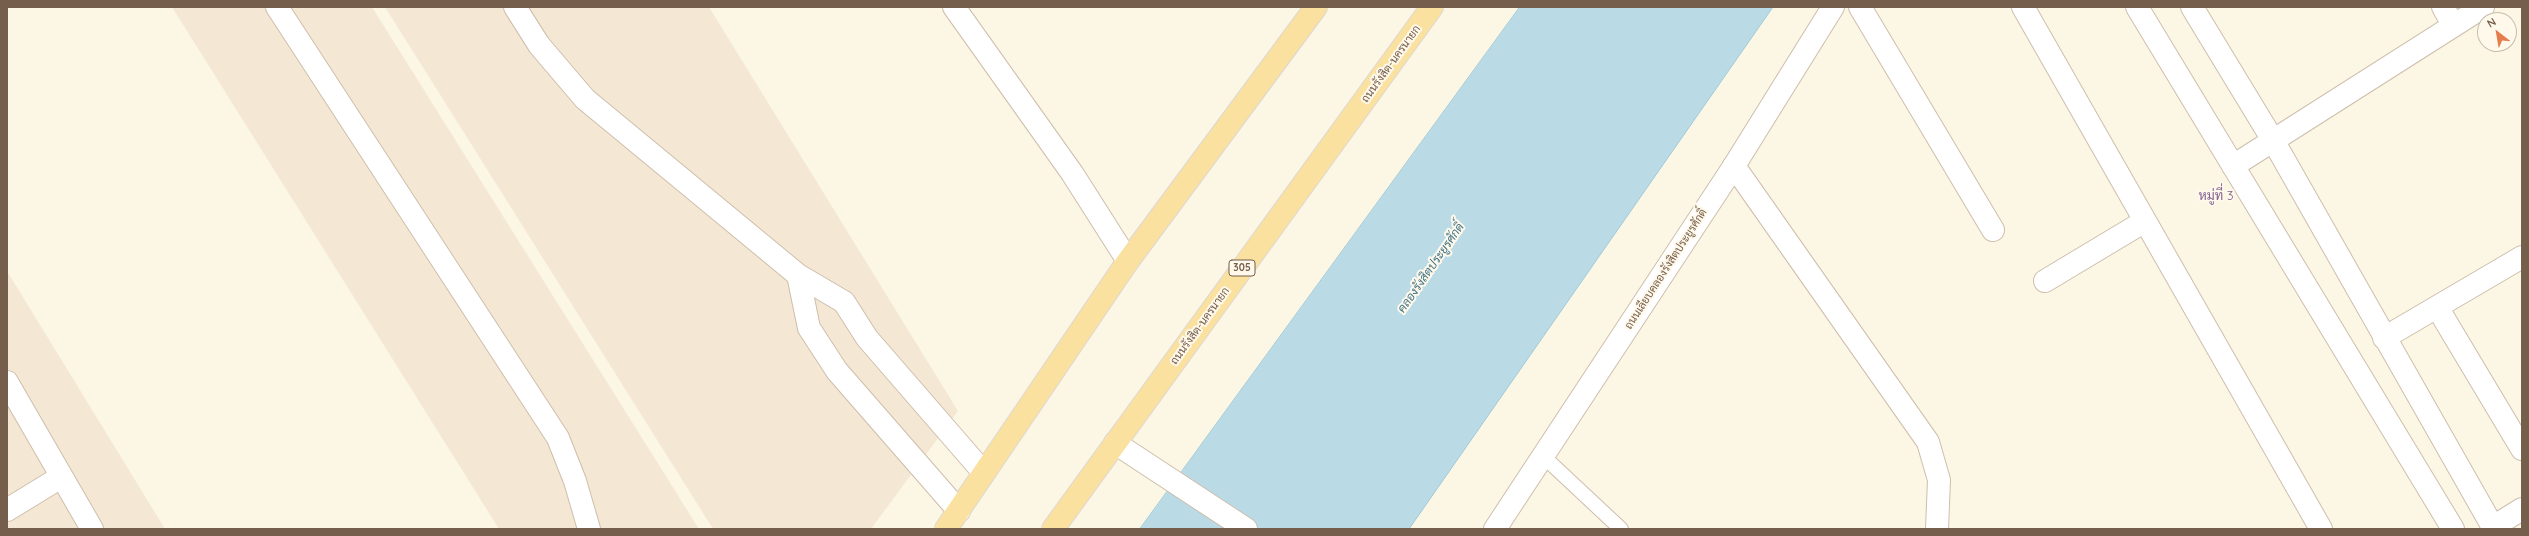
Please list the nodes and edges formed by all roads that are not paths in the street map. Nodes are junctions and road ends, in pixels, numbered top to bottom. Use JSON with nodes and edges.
{"nodes":[{"id":1,"x":277,"y":7,"type":"edge"},
{"id":2,"x":515,"y":7,"type":"edge"},
{"id":3,"x":954,"y":7,"type":"edge"},
{"id":4,"x":1432,"y":7,"type":"edge"},
{"id":5,"x":1833,"y":7,"type":"edge"},
{"id":6,"x":1860,"y":7,"type":"edge"},
{"id":7,"x":2022,"y":7,"type":"edge"},
{"id":8,"x":2137,"y":7,"type":"edge"},
{"id":9,"x":2192,"y":7,"type":"edge"},
{"id":10,"x":2483,"y":7,"type":"edge"},
{"id":11,"x":1310,"y":10,"type":"edge"},
{"id":12,"x":2448,"y":16,"type":"edge"},
{"id":13,"x":2274,"y":142,"type":"junction"},
{"id":14,"x":1734,"y":166,"type":"junction"},
{"id":15,"x":2233,"y":166,"type":"junction"},
{"id":16,"x":2145,"y":221,"type":"junction"},
{"id":17,"x":1994,"y":230,"type":"dead end"},
{"id":18,"x":2522,"y":258,"type":"edge"},
{"id":19,"x":1128,"y":261,"type":"junction"},
{"id":20,"x":798,"y":275,"type":"junction"},
{"id":21,"x":2045,"y":281,"type":"dead end"},
{"id":22,"x":2437,"y":307,"type":"junction"},
{"id":23,"x":2384,"y":338,"type":"junction"},
{"id":24,"x":7,"y":382,"type":"edge"},
{"id":25,"x":1115,"y":443,"type":"junction"},
{"id":26,"x":2522,"y":449,"type":"edge"},
{"id":27,"x":1543,"y":456,"type":"junction"},
{"id":28,"x":984,"y":473,"type":"junction"},
{"id":29,"x":61,"y":477,"type":"junction"},
{"id":30,"x":2522,"y":509,"type":"edge"},
{"id":31,"x":7,"y":510,"type":"edge"},
{"id":32,"x":959,"y":511,"type":"junction"},
{"id":33,"x":2493,"y":528,"type":"edge"},
{"id":34,"x":92,"y":529,"type":"edge"},
{"id":35,"x":588,"y":529,"type":"edge"},
{"id":36,"x":946,"y":529,"type":"edge"},
{"id":37,"x":1053,"y":529,"type":"edge"},
{"id":38,"x":1246,"y":529,"type":"edge"},
{"id":39,"x":1495,"y":529,"type":"edge"},
{"id":40,"x":1621,"y":529,"type":"edge"},
{"id":41,"x":1937,"y":529,"type":"edge"},
{"id":42,"x":2320,"y":529,"type":"edge"},
{"id":43,"x":2453,"y":529,"type":"edge"}],
"edges":[{"from":1,"to":35,"type":"street"},
{"from":2,"to":20,"type":"street"},
{"from":3,"to":19,"type":"street"},
{"from":4,"to":25,"type":"main road","name":"ถนนรังสิต-นครนายก","number":"305"},
{"from":5,"to":14,"type":"street","name":"ถนนเลียบคลองรังสิตประยูรศักดิ์"},
{"from":6,"to":17,"type":"street"},
{"from":7,"to":16,"type":"street"},
{"from":8,"to":15,"type":"street"},
{"from":9,"to":13,"type":"street"},
{"from":10,"to":12,"type":"street"},
{"from":11,"to":19,"type":"main road"},
{"from":12,"to":13,"type":"street"},
{"from":13,"to":15,"type":"street"},
{"from":13,"to":23,"type":"street"},
{"from":14,"to":27,"type":"street","name":"ถนนเลียบคลองรังสิตประยูรศักดิ์"},
{"from":14,"to":41,"type":"street"},
{"from":15,"to":43,"type":"street"},
{"from":16,"to":21,"type":"street"},
{"from":16,"to":42,"type":"street"},
{"from":18,"to":22,"type":"street"},
{"from":19,"to":28,"type":"main road"},
{"from":20,"to":28,"type":"street"},
{"from":20,"to":32,"type":"street"},
{"from":22,"to":23,"type":"street"},
{"from":22,"to":26,"type":"street"},
{"from":23,"to":33,"type":"street"},
{"from":24,"to":29,"type":"street"},
{"from":25,"to":37,"type":"main road","name":"ถนนรังสิต-นครนายก","number":"305"},
{"from":25,"to":38,"type":"street"},
{"from":27,"to":39,"type":"street","name":"ถนนเลียบคลองรังสิตประยูรศักดิ์"},
{"from":27,"to":40,"type":"lane"},
{"from":28,"to":32,"type":"main road"},
{"from":29,"to":31,"type":"street"},
{"from":29,"to":34,"type":"street"},
{"from":30,"to":33,"type":"street"},
{"from":32,"to":36,"type":"main road"}]}
